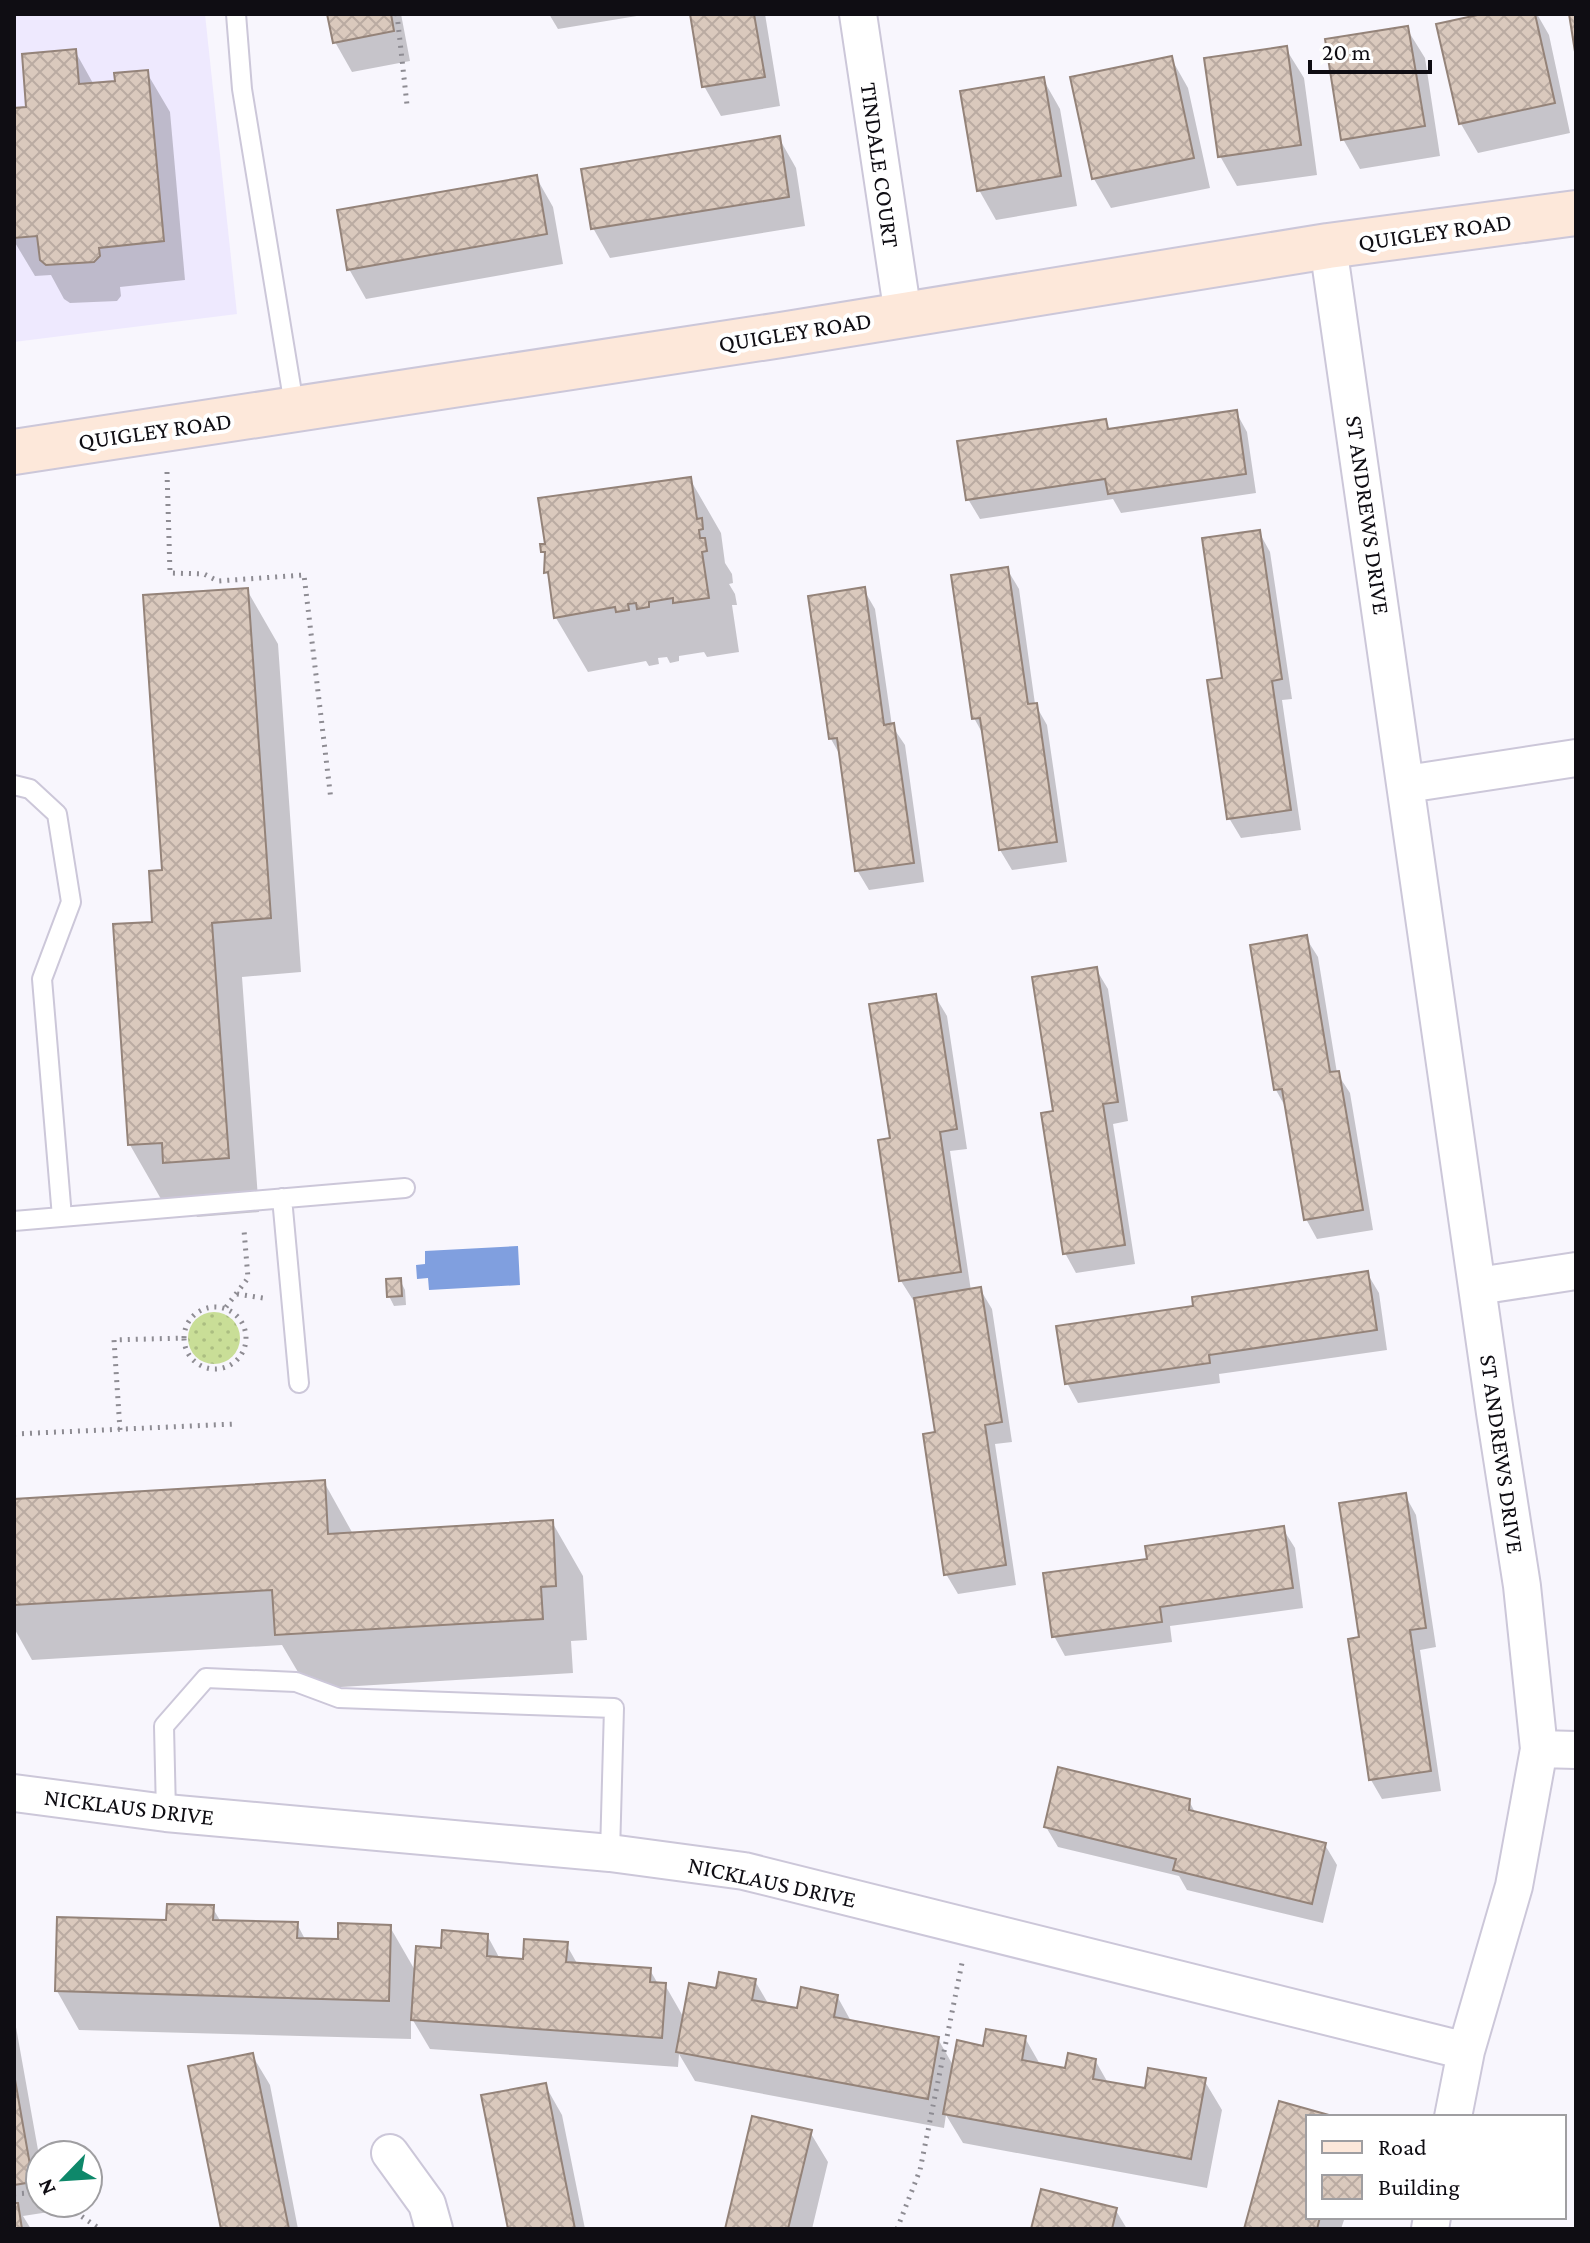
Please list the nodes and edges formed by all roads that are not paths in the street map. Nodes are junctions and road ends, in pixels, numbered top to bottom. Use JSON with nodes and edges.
{"nodes":[{"id":1,"x":236,"y":14,"type":"edge"},
{"id":2,"x":858,"y":14,"type":"edge"},
{"id":3,"x":1576,"y":213,"type":"edge"},
{"id":4,"x":1328,"y":246,"type":"junction"},
{"id":5,"x":903,"y":315,"type":"junction"},
{"id":6,"x":295,"y":411,"type":"junction"},
{"id":7,"x":14,"y":452,"type":"edge"},
{"id":8,"x":1576,"y":758,"type":"edge"},
{"id":9,"x":1407,"y":784,"type":"junction"},
{"id":10,"x":14,"y":785,"type":"edge"},
{"id":11,"x":405,"y":1188,"type":"dead end"},
{"id":12,"x":282,"y":1198,"type":"junction"},
{"id":13,"x":62,"y":1217,"type":"junction"},
{"id":14,"x":14,"y":1221,"type":"edge"},
{"id":15,"x":1576,"y":1271,"type":"edge"},
{"id":16,"x":1478,"y":1286,"type":"junction"},
{"id":17,"x":299,"y":1383,"type":"dead end"},
{"id":18,"x":1539,"y":1749,"type":"junction"},
{"id":19,"x":1576,"y":1750,"type":"edge"},
{"id":20,"x":14,"y":1793,"type":"edge"},
{"id":21,"x":166,"y":1813,"type":"junction"},
{"id":22,"x":610,"y":1853,"type":"junction"},
{"id":23,"x":1466,"y":2051,"type":"junction"},
{"id":24,"x":1453,"y":2115,"type":"edge"},
{"id":25,"x":390,"y":2153,"type":"dead end"},
{"id":26,"x":434,"y":2229,"type":"edge"}],
"edges":[{"from":1,"to":6,"type":"lane"},
{"from":2,"to":5,"type":"street","name":"TINDALE COURT"},
{"from":3,"to":4,"type":"street","name":"QUIGLEY ROAD"},
{"from":4,"to":5,"type":"street","name":"QUIGLEY ROAD"},
{"from":4,"to":9,"type":"street","name":"ST ANDREWS DRIVE"},
{"from":5,"to":6,"type":"street","name":"QUIGLEY ROAD"},
{"from":6,"to":7,"type":"street","name":"QUIGLEY ROAD"},
{"from":8,"to":9,"type":"street"},
{"from":9,"to":16,"type":"street","name":"ST ANDREWS DRIVE"},
{"from":10,"to":13,"type":"lane"},
{"from":11,"to":12,"type":"lane"},
{"from":12,"to":13,"type":"lane"},
{"from":12,"to":17,"type":"lane"},
{"from":13,"to":14,"type":"lane"},
{"from":15,"to":16,"type":"street"},
{"from":16,"to":18,"type":"street","name":"ST ANDREWS DRIVE"},
{"from":18,"to":19,"type":"street"},
{"from":18,"to":23,"type":"street","name":"ST ANDREWS DRIVE"},
{"from":20,"to":21,"type":"street","name":"NICKLAUS DRIVE"},
{"from":21,"to":22,"type":"street","name":"NICKLAUS DRIVE"},
{"from":21,"to":22,"type":"lane"},
{"from":22,"to":23,"type":"street","name":"NICKLAUS DRIVE"},
{"from":23,"to":24,"type":"street","name":"ST ANDREWS DRIVE"},
{"from":25,"to":26,"type":"street"}]}
